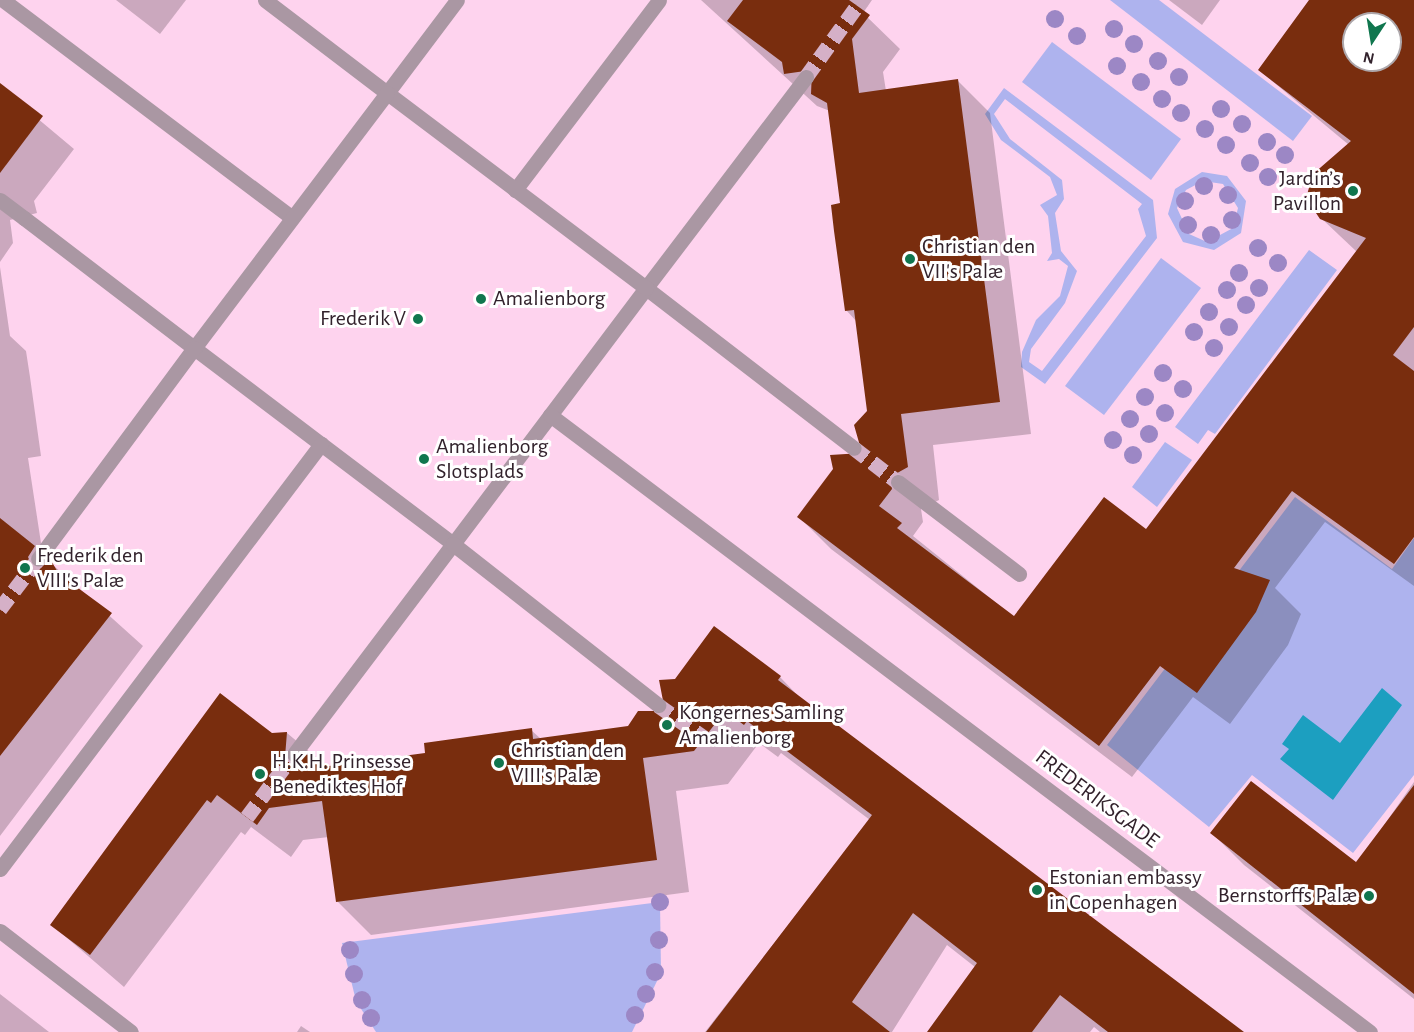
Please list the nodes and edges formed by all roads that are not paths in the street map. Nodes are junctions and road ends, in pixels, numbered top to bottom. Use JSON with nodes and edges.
{"nodes":[{"id":1,"x":3,"y":0,"type":"edge"},
{"id":2,"x":265,"y":0,"type":"edge"},
{"id":3,"x":457,"y":0,"type":"edge"},
{"id":4,"x":659,"y":0,"type":"edge"},
{"id":5,"x":806,"y":77,"type":"tunnel mouth"},
{"id":6,"x":387,"y":93,"type":"junction"},
{"id":7,"x":515,"y":190,"type":"junction"},
{"id":8,"x":0,"y":200,"type":"edge"},
{"id":9,"x":292,"y":218,"type":"junction"},
{"id":10,"x":646,"y":288,"type":"junction"},
{"id":11,"x":194,"y":348,"type":"junction"},
{"id":12,"x":550,"y":416,"type":"junction"},
{"id":13,"x":321,"y":444,"type":"junction"},
{"id":14,"x":854,"y":448,"type":"tunnel mouth"},
{"id":15,"x":898,"y":482,"type":"tunnel mouth"},
{"id":16,"x":453,"y":544,"type":"junction"},
{"id":17,"x":38,"y":559,"type":"tunnel mouth"},
{"id":18,"x":1019,"y":574,"type":"dead end"},
{"id":19,"x":658,"y":705,"type":"tunnel mouth"},
{"id":20,"x":294,"y":754,"type":"tunnel mouth"},
{"id":21,"x":1,"y":867,"type":"edge"},
{"id":22,"x":0,"y":932,"type":"edge"},
{"id":23,"x":131,"y":1032,"type":"edge"},
{"id":24,"x":1370,"y":1032,"type":"edge"}],
"edges":[{"from":1,"to":9,"type":"street"},
{"from":2,"to":6,"type":"street"},
{"from":3,"to":6,"type":"street"},
{"from":4,"to":7,"type":"street"},
{"from":5,"to":10,"type":"street"},
{"from":6,"to":7,"type":"street"},
{"from":6,"to":9,"type":"street"},
{"from":7,"to":10,"type":"street"},
{"from":8,"to":11,"type":"street"},
{"from":9,"to":11,"type":"street"},
{"from":10,"to":12,"type":"street"},
{"from":10,"to":14,"type":"street"},
{"from":11,"to":13,"type":"street"},
{"from":11,"to":17,"type":"street"},
{"from":12,"to":16,"type":"street"},
{"from":12,"to":24,"type":"street","name":"FREDERIKSGADE"},
{"from":13,"to":16,"type":"street"},
{"from":13,"to":21,"type":"street"},
{"from":15,"to":18,"type":"street"},
{"from":16,"to":19,"type":"street"},
{"from":16,"to":20,"type":"street"},
{"from":22,"to":23,"type":"street"}]}
